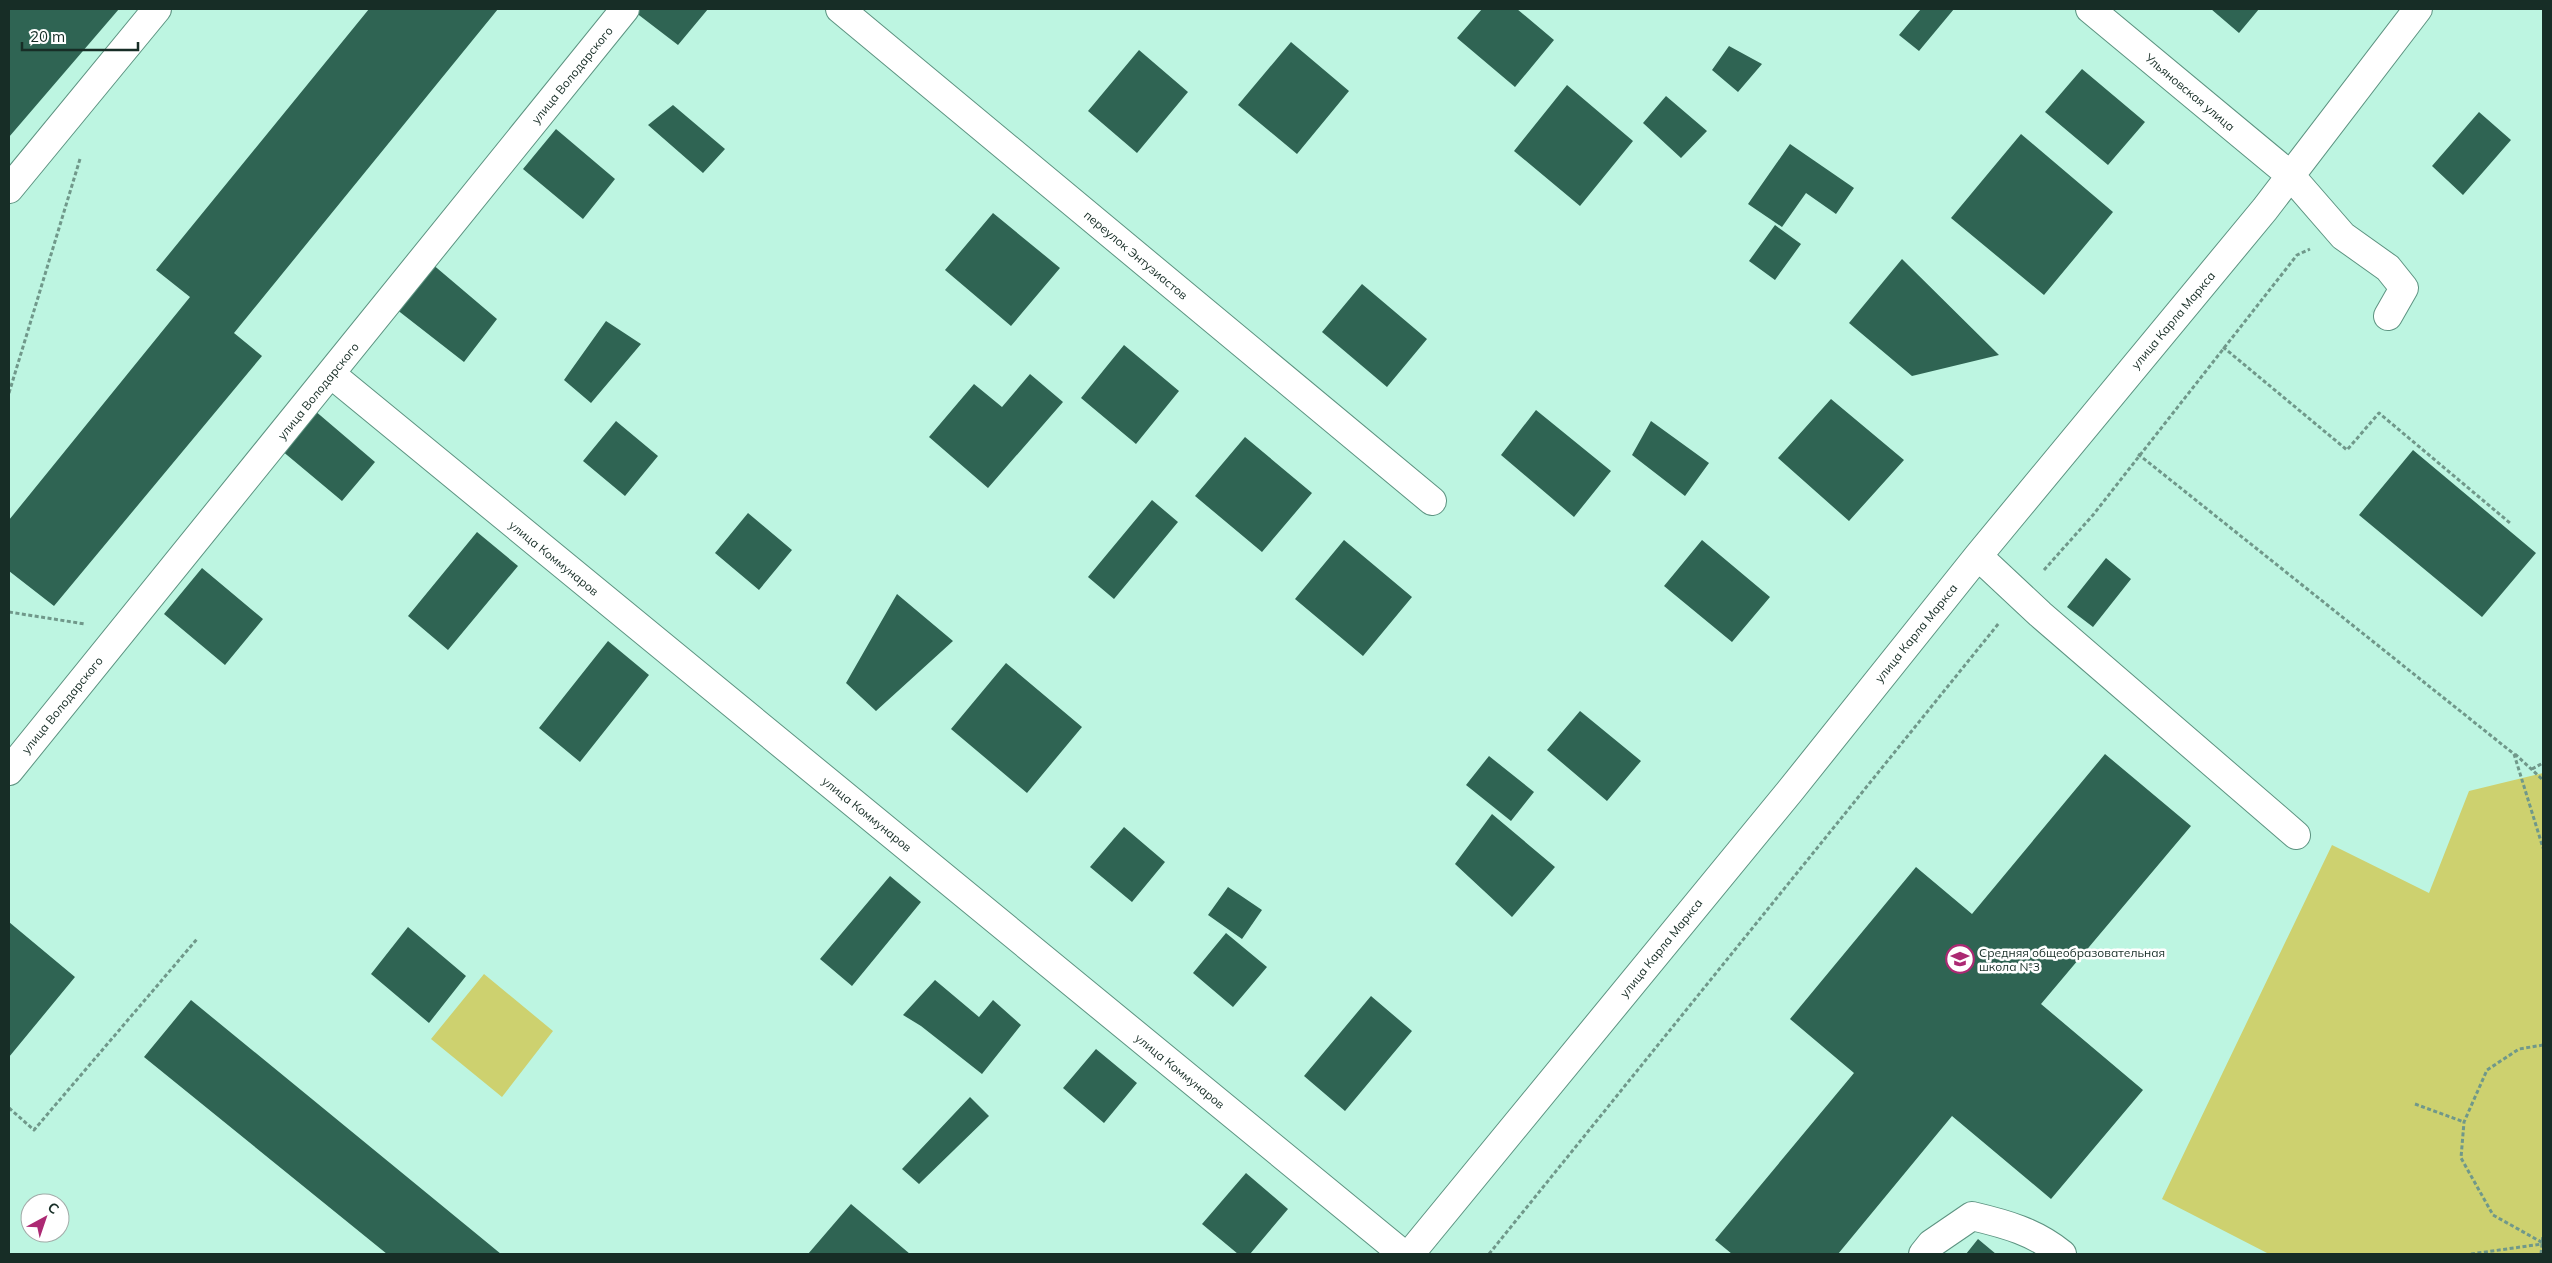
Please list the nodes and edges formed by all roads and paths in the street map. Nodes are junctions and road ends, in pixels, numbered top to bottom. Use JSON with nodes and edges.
{"nodes":[{"id":1,"x":157,"y":9,"type":"edge"},
{"id":2,"x":625,"y":9,"type":"edge"},
{"id":3,"x":840,"y":9,"type":"edge"},
{"id":4,"x":2090,"y":9,"type":"edge"},
{"id":5,"x":2418,"y":9,"type":"edge"},
{"id":6,"x":82,"y":154,"type":"dead end"},
{"id":7,"x":2290,"y":175,"type":"junction"},
{"id":8,"x":9,"y":189,"type":"edge"},
{"id":9,"x":2343,"y":236,"type":"junction"},
{"id":10,"x":2388,"y":316,"type":"dead end"},
{"id":11,"x":2223,"y":347,"type":"junction"},
{"id":12,"x":331,"y":374,"type":"junction"},
{"id":13,"x":9,"y":393,"type":"edge"},
{"id":14,"x":2138,"y":454,"type":"junction"},
{"id":15,"x":1432,"y":501,"type":"dead end"},
{"id":16,"x":2510,"y":523,"type":"dead end"},
{"id":17,"x":1978,"y":556,"type":"junction"},
{"id":18,"x":2020,"y":596,"type":"junction"},
{"id":19,"x":9,"y":612,"type":"edge"},
{"id":20,"x":124,"y":630,"type":"junction"},
{"id":21,"x":2514,"y":754,"type":"junction"},
{"id":22,"x":2543,"y":763,"type":"edge"},
{"id":23,"x":2532,"y":769,"type":"junction"},
{"id":24,"x":9,"y":771,"type":"edge"},
{"id":25,"x":2543,"y":780,"type":"edge"},
{"id":26,"x":2296,"y":835,"type":"dead end"},
{"id":27,"x":2543,"y":848,"type":"edge"},
{"id":28,"x":198,"y":939,"type":"dead end"},
{"id":29,"x":2543,"y":1045,"type":"edge"},
{"id":30,"x":2415,"y":1104,"type":"dead end"},
{"id":31,"x":9,"y":1108,"type":"edge"},
{"id":32,"x":2464,"y":1122,"type":"junction"},
{"id":33,"x":2543,"y":1236,"type":"edge"},
{"id":34,"x":2543,"y":1243,"type":"edge"},
{"id":35,"x":1403,"y":1254,"type":"edge"},
{"id":36,"x":1410,"y":1254,"type":"edge"},
{"id":37,"x":1489,"y":1254,"type":"edge"},
{"id":38,"x":1923,"y":1254,"type":"edge"},
{"id":39,"x":2062,"y":1254,"type":"edge"},
{"id":40,"x":2471,"y":1254,"type":"edge"},
{"id":41,"x":2540,"y":1254,"type":"edge"}],
"edges":[{"from":1,"to":8,"type":"street"},
{"from":2,"to":12,"type":"street","name":"улица Володарского"},
{"from":3,"to":15,"type":"street","name":"переулок Энтузиастов"},
{"from":4,"to":7,"type":"street","name":"Ульяновская улица"},
{"from":5,"to":7,"type":"street","name":"улица Карла Маркса"},
{"from":6,"to":13,"type":"path"},
{"from":7,"to":9,"type":"street","name":"Ульяновская улица"},
{"from":7,"to":17,"type":"street","name":"улица Карла Маркса"},
{"from":9,"to":10,"type":"street","name":"Ульяновская улица"},
{"from":9,"to":11,"type":"path"},
{"from":11,"to":14,"type":"path"},
{"from":11,"to":16,"type":"path"},
{"from":12,"to":20,"type":"street","name":"улица Володарского"},
{"from":12,"to":35,"type":"street","name":"улица Коммунаров"},
{"from":14,"to":18,"type":"path"},
{"from":14,"to":21,"type":"path"},
{"from":17,"to":18,"type":"street"},
{"from":17,"to":36,"type":"street","name":"улица Карла Маркса"},
{"from":18,"to":26,"type":"street"},
{"from":18,"to":37,"type":"path"},
{"from":19,"to":20,"type":"path"},
{"from":20,"to":24,"type":"street","name":"улица Володарского"},
{"from":21,"to":23,"type":"path"},
{"from":21,"to":27,"type":"path"},
{"from":22,"to":23,"type":"path"},
{"from":23,"to":25,"type":"path"},
{"from":28,"to":31,"type":"path"},
{"from":29,"to":32,"type":"path"},
{"from":30,"to":32,"type":"path"},
{"from":32,"to":34,"type":"path"},
{"from":33,"to":34,"type":"path"},
{"from":34,"to":40,"type":"path"},
{"from":34,"to":41,"type":"path"},
{"from":38,"to":39,"type":"street"}]}
